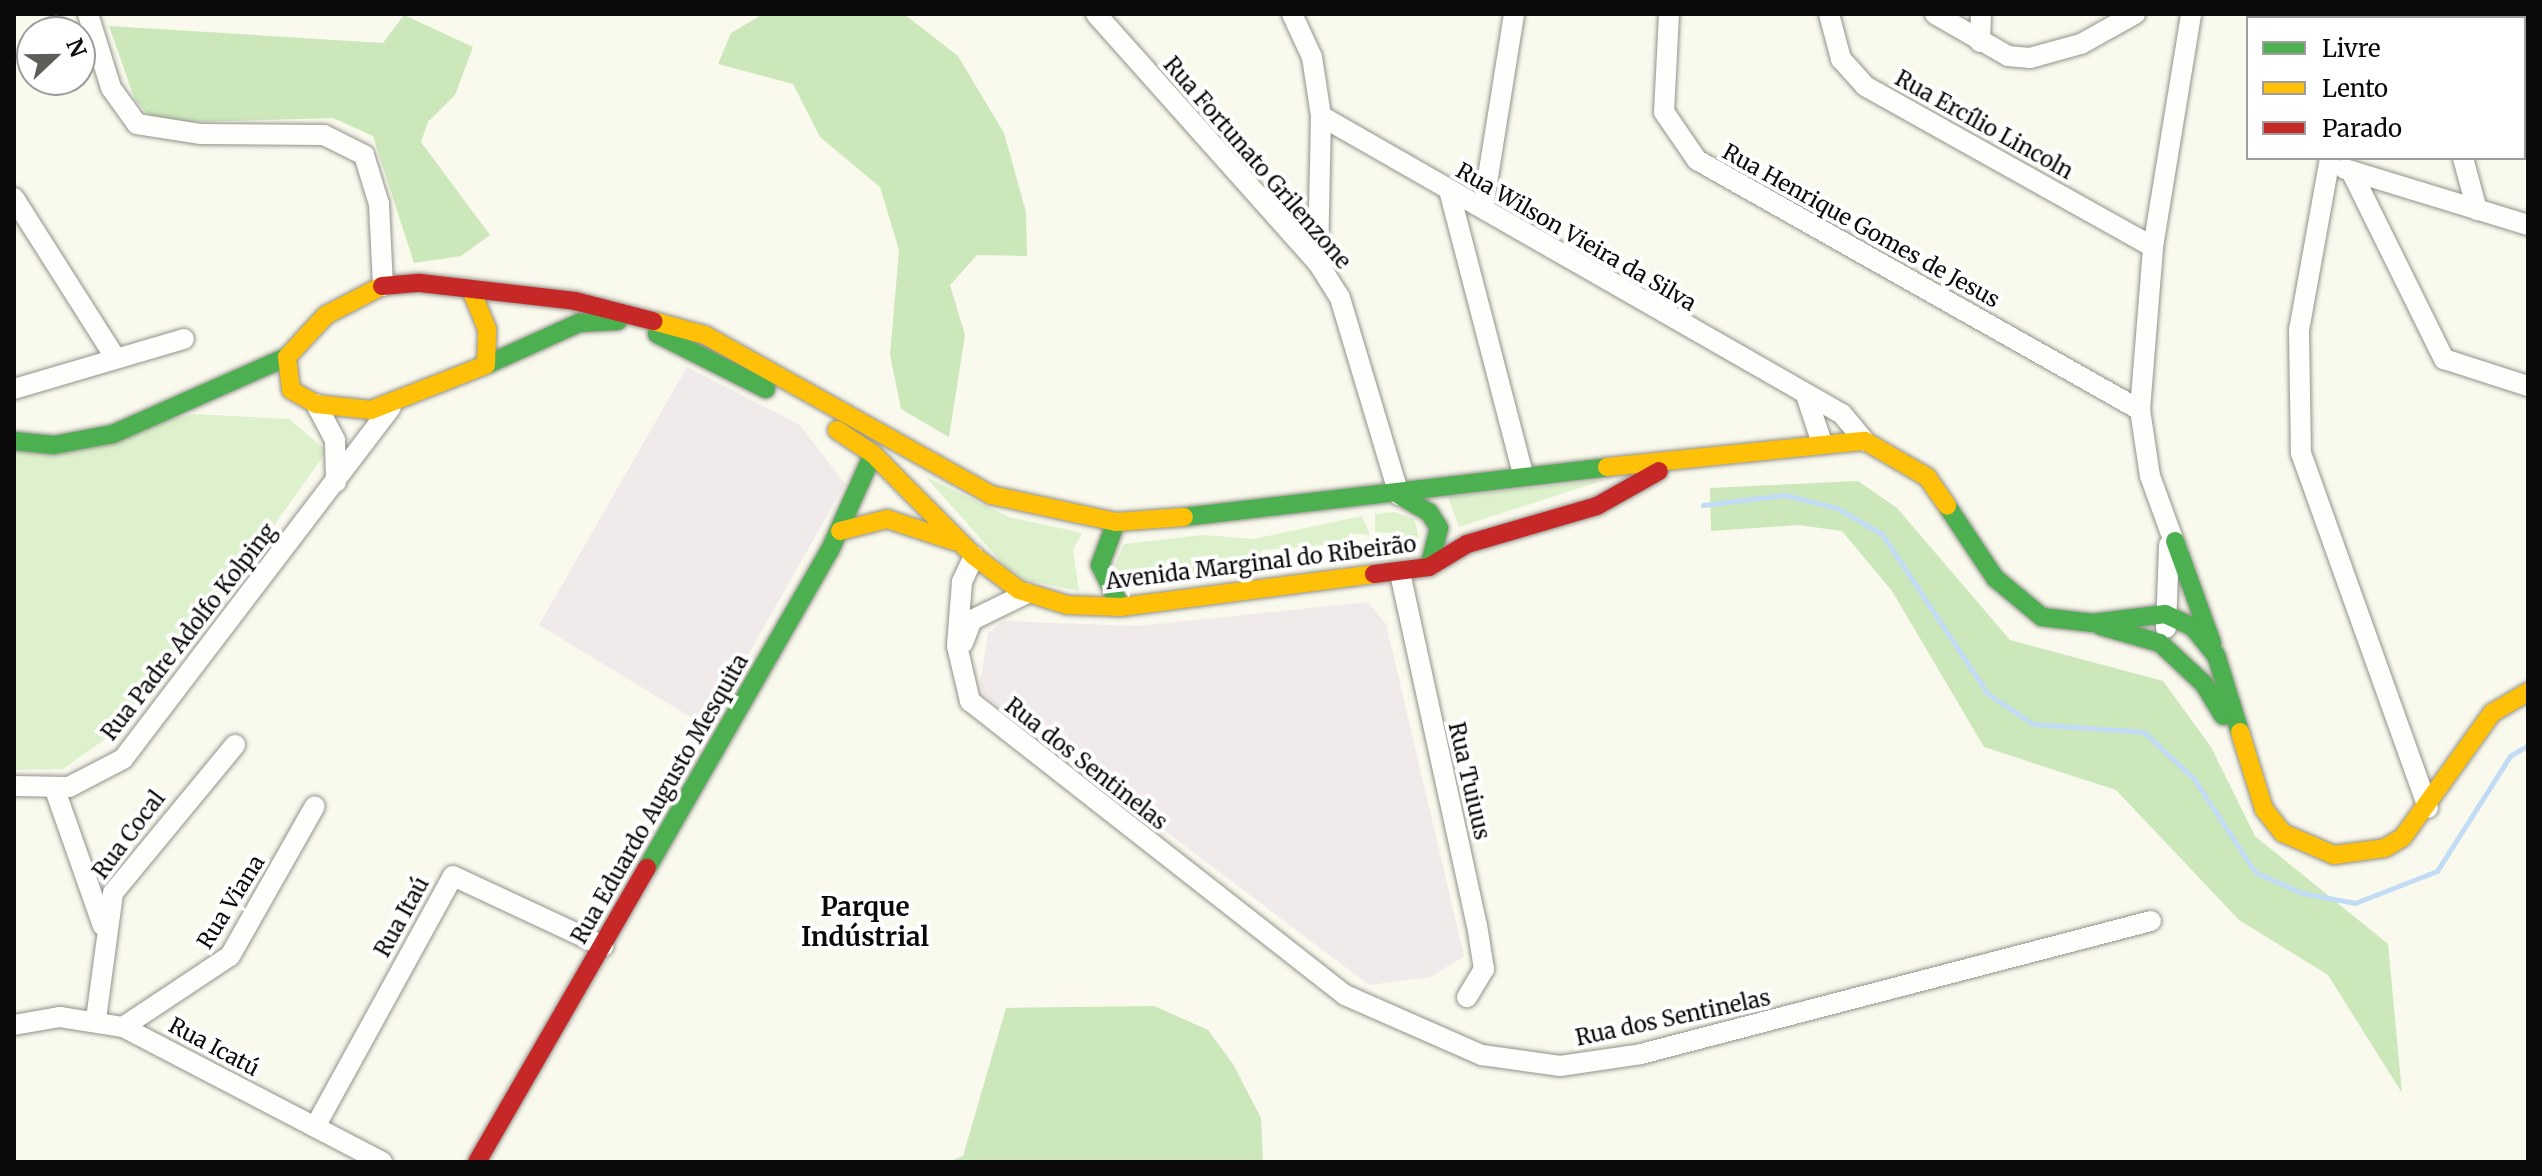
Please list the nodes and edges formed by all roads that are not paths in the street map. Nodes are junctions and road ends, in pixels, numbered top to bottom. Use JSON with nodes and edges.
{"nodes":[{"id":1,"x":88,"y":14,"type":"edge"},
{"id":2,"x":1096,"y":14,"type":"edge"},
{"id":3,"x":1292,"y":14,"type":"edge"},
{"id":4,"x":1514,"y":14,"type":"edge"},
{"id":5,"x":1669,"y":14,"type":"edge"},
{"id":6,"x":1829,"y":14,"type":"edge"},
{"id":7,"x":1935,"y":14,"type":"edge"},
{"id":8,"x":1981,"y":14,"type":"edge"},
{"id":9,"x":2135,"y":14,"type":"edge"},
{"id":10,"x":2191,"y":14,"type":"edge"},
{"id":11,"x":1980,"y":42,"type":"junction"},
{"id":12,"x":1321,"y":116,"type":"junction"},
{"id":13,"x":2464,"y":160,"type":"edge"},
{"id":14,"x":2330,"y":161,"type":"edge"},
{"id":15,"x":2351,"y":171,"type":"junction"},
{"id":16,"x":1449,"y":190,"type":"junction"},
{"id":17,"x":14,"y":198,"type":"edge"},
{"id":18,"x":1483,"y":208,"type":"junction"},
{"id":19,"x":2477,"y":210,"type":"junction"},
{"id":20,"x":2528,"y":225,"type":"edge"},
{"id":21,"x":2153,"y":247,"type":"junction"},
{"id":22,"x":1318,"y":263,"type":"junction"},
{"id":23,"x":383,"y":286,"type":"junction"},
{"id":24,"x":471,"y":290,"type":"junction"},
{"id":25,"x":184,"y":339,"type":"dead end"},
{"id":26,"x":115,"y":357,"type":"junction"},
{"id":27,"x":287,"y":357,"type":"junction"},
{"id":28,"x":486,"y":365,"type":"junction"},
{"id":29,"x":2528,"y":386,"type":"edge"},
{"id":30,"x":14,"y":389,"type":"edge"},
{"id":31,"x":276,"y":390,"type":"junction"},
{"id":32,"x":221,"y":392,"type":"junction"},
{"id":33,"x":1807,"y":398,"type":"junction"},
{"id":34,"x":316,"y":404,"type":"junction"},
{"id":35,"x":391,"y":407,"type":"junction"},
{"id":36,"x":2140,"y":410,"type":"junction"},
{"id":37,"x":1821,"y":440,"type":"junction"},
{"id":38,"x":14,"y":441,"type":"edge"},
{"id":39,"x":1865,"y":441,"type":"junction"},
{"id":40,"x":873,"y":454,"type":"junction"},
{"id":41,"x":1685,"y":460,"type":"junction"},
{"id":42,"x":1523,"y":475,"type":"junction"},
{"id":43,"x":336,"y":482,"type":"junction"},
{"id":44,"x":1399,"y":495,"type":"junction"},
{"id":45,"x":2165,"y":517,"type":"junction"},
{"id":46,"x":1116,"y":522,"type":"junction"},
{"id":47,"x":840,"y":531,"type":"junction"},
{"id":48,"x":2175,"y":541,"type":"junction"},
{"id":49,"x":957,"y":542,"type":"junction"},
{"id":50,"x":974,"y":556,"type":"junction"},
{"id":51,"x":1429,"y":567,"type":"junction"},
{"id":52,"x":1400,"y":573,"type":"junction"},
{"id":53,"x":1027,"y":593,"type":"junction"},
{"id":54,"x":1121,"y":607,"type":"junction"},
{"id":55,"x":2165,"y":614,"type":"junction"},
{"id":56,"x":2093,"y":623,"type":"junction"},
{"id":57,"x":2193,"y":627,"type":"junction"},
{"id":58,"x":2167,"y":648,"type":"junction"},
{"id":59,"x":2216,"y":655,"type":"junction"},
{"id":60,"x":959,"y":658,"type":"junction"},
{"id":61,"x":2525,"y":695,"type":"edge"},
{"id":62,"x":235,"y":745,"type":"dead end"},
{"id":63,"x":2242,"y":750,"type":"junction"},
{"id":64,"x":14,"y":786,"type":"edge"},
{"id":65,"x":54,"y":787,"type":"junction"},
{"id":66,"x":315,"y":806,"type":"dead end"},
{"id":67,"x":2428,"y":808,"type":"junction"},
{"id":68,"x":2151,"y":921,"type":"dead end"},
{"id":69,"x":104,"y":930,"type":"junction"},
{"id":70,"x":603,"y":946,"type":"junction"},
{"id":71,"x":1467,"y":997,"type":"dead end"},
{"id":72,"x":96,"y":1019,"type":"junction"},
{"id":73,"x":14,"y":1025,"type":"edge"},
{"id":74,"x":123,"y":1027,"type":"junction"},
{"id":75,"x":315,"y":1127,"type":"junction"},
{"id":76,"x":382,"y":1162,"type":"edge"},
{"id":77,"x":477,"y":1162,"type":"edge"}],
"edges":[{"from":1,"to":23,"type":"street"},
{"from":2,"to":22,"type":"street","name":"Rua Fortunato Grilenzone"},
{"from":3,"to":12,"type":"street"},
{"from":4,"to":18,"type":"street"},
{"from":5,"to":36,"type":"street","name":"Rua Henrique Gomes de Jesus"},
{"from":6,"to":21,"type":"street","name":"Rua Ercílio Lincoln"},
{"from":7,"to":11,"type":"street"},
{"from":8,"to":11,"type":"street"},
{"from":9,"to":11,"type":"street"},
{"from":10,"to":21,"type":"street"},
{"from":12,"to":16,"type":"street","name":"Rua Wilson Vieira da Silva"},
{"from":12,"to":22,"type":"street"},
{"from":13,"to":19,"type":"street"},
{"from":14,"to":15,"type":"street"},
{"from":14,"to":67,"type":"street"},
{"from":15,"to":19,"type":"street"},
{"from":15,"to":29,"type":"street"},
{"from":16,"to":18,"type":"street","name":"Rua Wilson Vieira da Silva"},
{"from":16,"to":42,"type":"street"},
{"from":17,"to":26,"type":"street"},
{"from":18,"to":33,"type":"street","name":"Rua Wilson Vieira da Silva"},
{"from":19,"to":20,"type":"street"},
{"from":21,"to":36,"type":"street"},
{"from":22,"to":44,"type":"street","name":"Rua Fortunato Grilenzone"},
{"from":23,"to":24,"type":"main road","name":"Avenida Marginal do Ribeirão"},
{"from":23,"to":27,"type":"main road"},
{"from":24,"to":28,"type":"main road"},
{"from":24,"to":46,"type":"main road","name":"Avenida Marginal do Ribeirão"},
{"from":25,"to":26,"type":"street"},
{"from":26,"to":30,"type":"street"},
{"from":27,"to":31,"type":"main road"},
{"from":27,"to":32,"type":"main road"},
{"from":28,"to":35,"type":"main road","name":"Avenida Marginal do Ribeirão"},
{"from":28,"to":40,"type":"main road","name":"Avenida Marginal do Ribeirão"},
{"from":31,"to":32,"type":"main road"},
{"from":31,"to":34,"type":"main road","name":"Avenida Marginal do Ribeirão"},
{"from":32,"to":38,"type":"main road"},
{"from":33,"to":37,"type":"street"},
{"from":33,"to":39,"type":"street","name":"Rua Wilson Vieira da Silva"},
{"from":34,"to":35,"type":"main road","name":"Avenida Marginal do Ribeirão"},
{"from":34,"to":43,"type":"street"},
{"from":35,"to":43,"type":"street","name":"Rua Padre Adolfo Kolping"},
{"from":36,"to":45,"type":"street"},
{"from":37,"to":39,"type":"main road","name":"Avenida Marginal do Ribeirão"},
{"from":37,"to":41,"type":"main road","name":"Avenida Marginal do Ribeirão"},
{"from":39,"to":56,"type":"main road","name":"Avenida Marginal do Ribeirão"},
{"from":40,"to":47,"type":"main road","name":"Rua Eduardo Augusto Mesquita"},
{"from":40,"to":49,"type":"main road","name":"Avenida Marginal do Ribeirão"},
{"from":41,"to":42,"type":"main road","name":"Avenida Marginal do Ribeirão"},
{"from":41,"to":51,"type":"main road","name":"Avenida Marginal do Ribeirão"},
{"from":42,"to":44,"type":"main road","name":"Avenida Marginal do Ribeirão"},
{"from":43,"to":65,"type":"street","name":"Rua Padre Adolfo Kolping"},
{"from":44,"to":46,"type":"main road","name":"Avenida Marginal do Ribeirão"},
{"from":44,"to":51,"type":"main road"},
{"from":45,"to":48,"type":"street"},
{"from":45,"to":55,"type":"street"},
{"from":46,"to":54,"type":"main road"},
{"from":47,"to":49,"type":"main road"},
{"from":47,"to":70,"type":"main road","name":"Rua Eduardo Augusto Mesquita"},
{"from":48,"to":57,"type":"street"},
{"from":48,"to":59,"type":"main road"},
{"from":49,"to":50,"type":"main road","name":"Avenida Marginal do Ribeirão"},
{"from":50,"to":53,"type":"main road","name":"Avenida Marginal do Ribeirão"},
{"from":50,"to":60,"type":"street","name":"Rua dos Sentinelas"},
{"from":51,"to":52,"type":"main road","name":"Avenida Marginal do Ribeirão"},
{"from":52,"to":54,"type":"main road","name":"Avenida Marginal do Ribeirão"},
{"from":52,"to":71,"type":"street","name":"Rua Tuiuus"},
{"from":53,"to":54,"type":"main road","name":"Avenida Marginal do Ribeirão"},
{"from":53,"to":60,"type":"street"},
{"from":55,"to":56,"type":"main road","name":"Avenida Marginal do Ribeirão"},
{"from":55,"to":57,"type":"main road","name":"Avenida Marginal do Ribeirão"},
{"from":55,"to":58,"type":"street"},
{"from":56,"to":58,"type":"main road","name":"Avenida Marginal do Ribeirão"},
{"from":57,"to":59,"type":"main road","name":"Avenida Marginal do Ribeirão"},
{"from":58,"to":63,"type":"main road","name":"Avenida Marginal do Ribeirão"},
{"from":59,"to":63,"type":"main road","name":"Avenida Marginal do Ribeirão"},
{"from":60,"to":68,"type":"street","name":"Rua dos Sentinelas"},
{"from":61,"to":67,"type":"main road","name":"Avenida Marginal do Ribeirão"},
{"from":62,"to":69,"type":"street","name":"Rua Cocal"},
{"from":63,"to":67,"type":"main road","name":"Avenida Marginal do Ribeirão"},
{"from":64,"to":65,"type":"street","name":"Rua Padre Adolfo Kolping"},
{"from":65,"to":69,"type":"street"},
{"from":66,"to":74,"type":"street","name":"Rua Viana"},
{"from":69,"to":72,"type":"street","name":"Rua Cocal"},
{"from":70,"to":75,"type":"street","name":"Rua Itaú"},
{"from":70,"to":77,"type":"main road","name":"Rua Eduardo Augusto Mesquita"},
{"from":72,"to":73,"type":"street","name":"Rua Icatú"},
{"from":72,"to":74,"type":"street","name":"Rua Icatú"},
{"from":74,"to":75,"type":"street","name":"Rua Icatú"},
{"from":75,"to":76,"type":"street","name":"Rua Icatú"}]}
